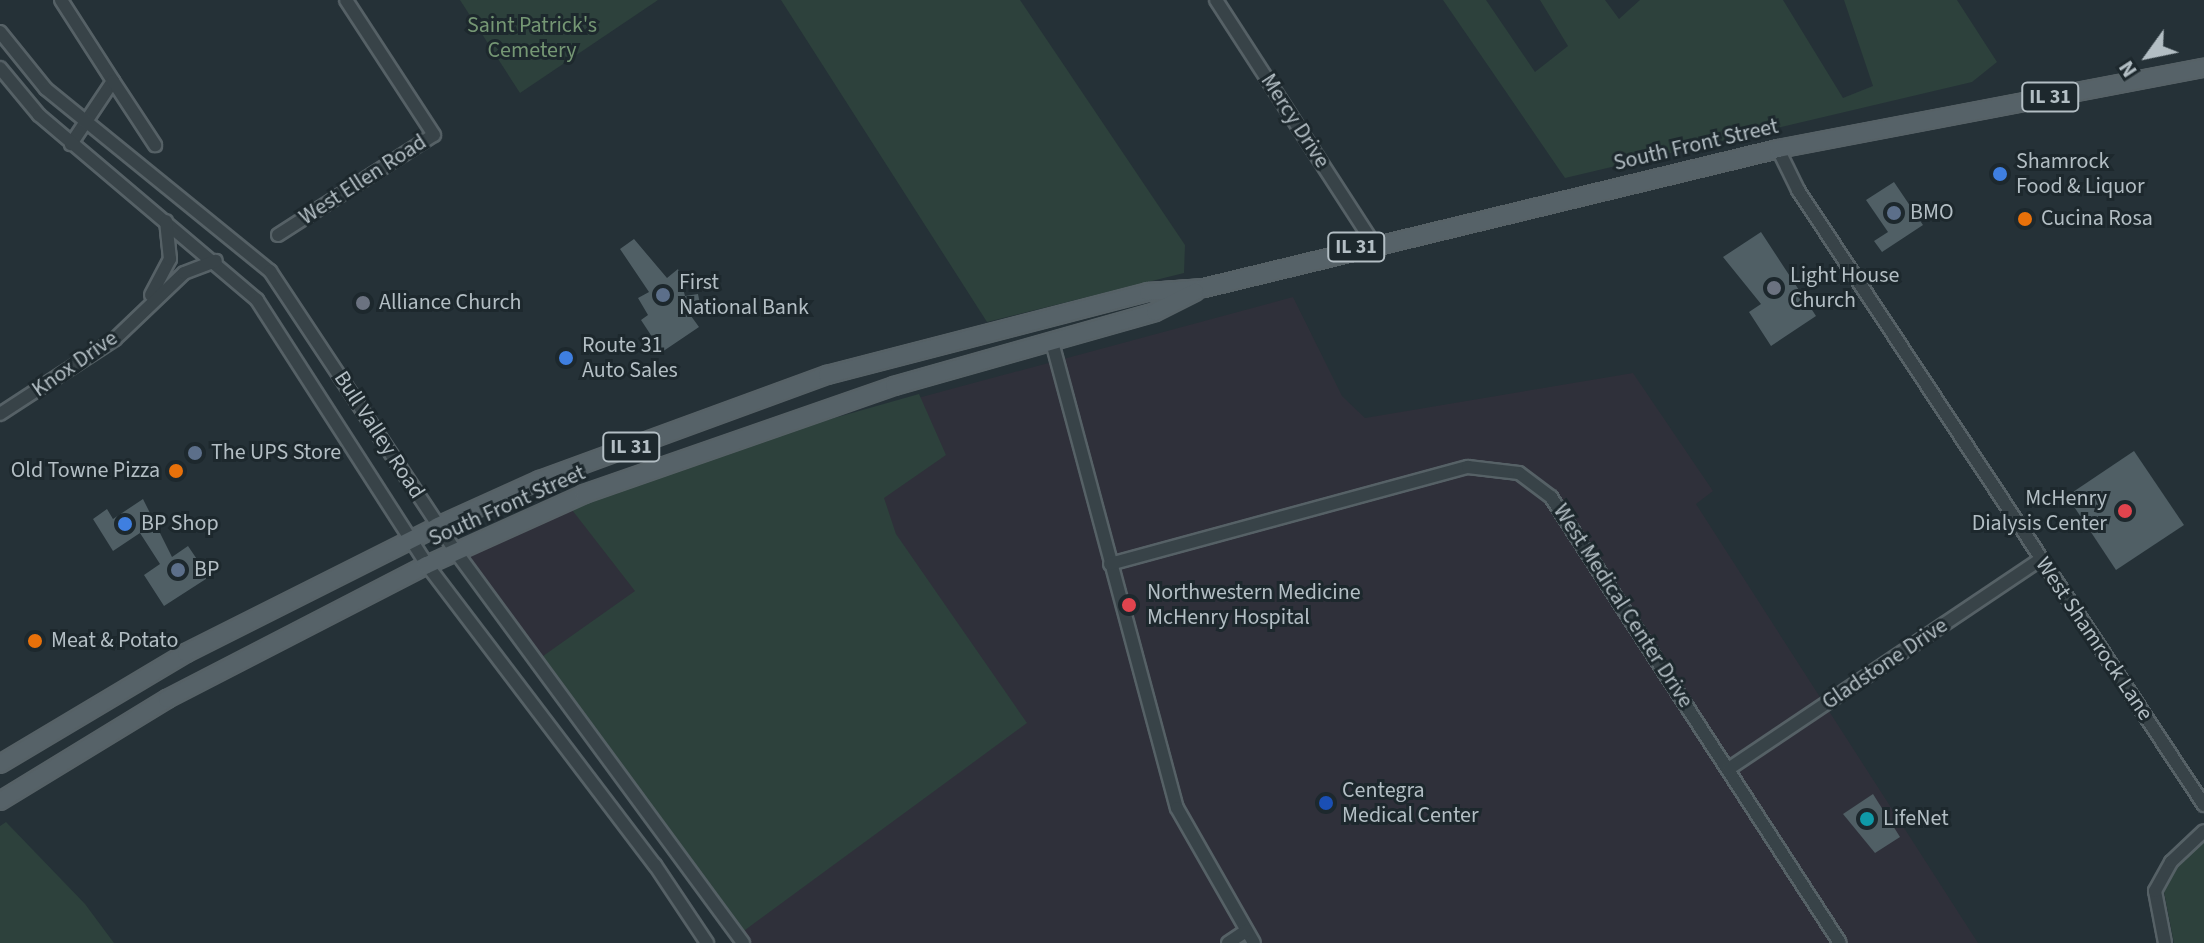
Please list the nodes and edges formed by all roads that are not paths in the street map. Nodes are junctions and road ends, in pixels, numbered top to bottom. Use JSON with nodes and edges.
{"nodes":[{"id":1,"x":61,"y":0,"type":"edge"},
{"id":2,"x":346,"y":0,"type":"edge"},
{"id":3,"x":1216,"y":0,"type":"edge"},
{"id":4,"x":0,"y":32,"type":"edge"},
{"id":5,"x":0,"y":68,"type":"edge"},
{"id":6,"x":2204,"y":68,"type":"edge"},
{"id":7,"x":113,"y":81,"type":"junction"},
{"id":8,"x":85,"y":124,"type":"junction"},
{"id":9,"x":71,"y":144,"type":"junction"},
{"id":10,"x":155,"y":145,"type":"dead end"},
{"id":11,"x":1778,"y":149,"type":"junction"},
{"id":12,"x":166,"y":221,"type":"junction"},
{"id":13,"x":278,"y":235,"type":"dead end"},
{"id":14,"x":1373,"y":243,"type":"junction"},
{"id":15,"x":216,"y":261,"type":"junction"},
{"id":16,"x":1204,"y":288,"type":"junction"},
{"id":17,"x":145,"y":308,"type":"junction"},
{"id":18,"x":1052,"y":342,"type":"junction"},
{"id":19,"x":0,"y":414,"type":"edge"},
{"id":20,"x":438,"y":526,"type":"junction"},
{"id":21,"x":410,"y":540,"type":"junction"},
{"id":22,"x":456,"y":552,"type":"junction"},
{"id":23,"x":2041,"y":559,"type":"junction"},
{"id":24,"x":1110,"y":564,"type":"junction"},
{"id":25,"x":427,"y":565,"type":"junction"},
{"id":26,"x":0,"y":764,"type":"edge"},
{"id":27,"x":1730,"y":768,"type":"junction"},
{"id":28,"x":0,"y":801,"type":"edge"},
{"id":29,"x":2204,"y":805,"type":"edge"},
{"id":30,"x":2204,"y":831,"type":"edge"},
{"id":31,"x":1246,"y":931,"type":"junction"},
{"id":32,"x":707,"y":943,"type":"edge"},
{"id":33,"x":743,"y":943,"type":"edge"},
{"id":34,"x":1228,"y":943,"type":"edge"},
{"id":35,"x":1254,"y":943,"type":"edge"},
{"id":36,"x":1840,"y":943,"type":"edge"},
{"id":37,"x":2165,"y":943,"type":"edge"}],
"edges":[{"from":1,"to":7,"type":"street"},
{"from":2,"to":13,"type":"street","name":"West Ellen Road"},
{"from":3,"to":14,"type":"street","name":"Mercy Drive"},
{"from":4,"to":8,"type":"street","name":"Bull Valley Road"},
{"from":5,"to":9,"type":"street","name":"Bull Valley Road"},
{"from":6,"to":11,"type":"main road","name":"South Front Street","number":"IL 31"},
{"from":7,"to":8,"type":"street"},
{"from":7,"to":10,"type":"street"},
{"from":8,"to":9,"type":"street"},
{"from":8,"to":20,"type":"street","name":"Bull Valley Road"},
{"from":9,"to":12,"type":"street","name":"Bull Valley Road"},
{"from":11,"to":14,"type":"main road","name":"South Front Street","number":"IL 31"},
{"from":11,"to":23,"type":"street","name":"West Shamrock Lane"},
{"from":12,"to":15,"type":"street","name":"Bull Valley Road"},
{"from":12,"to":17,"type":"street","name":"Knox Drive"},
{"from":14,"to":16,"type":"main road","name":"South Front Street","number":"IL 31"},
{"from":15,"to":17,"type":"street","name":"Knox Drive"},
{"from":15,"to":21,"type":"street","name":"Bull Valley Road"},
{"from":16,"to":18,"type":"main road","name":"South Front Street","number":"IL 31"},
{"from":16,"to":20,"type":"main road","name":"South Front Street","number":"IL 31"},
{"from":17,"to":19,"type":"street","name":"Knox Drive"},
{"from":18,"to":22,"type":"main road","name":"South Front Street","number":"IL 31"},
{"from":18,"to":24,"type":"street"},
{"from":20,"to":21,"type":"main road","name":"South Front Street","number":"IL 31"},
{"from":20,"to":22,"type":"street","name":"Bull Valley Road"},
{"from":21,"to":25,"type":"street","name":"Bull Valley Road"},
{"from":21,"to":26,"type":"main road","name":"South Front Street","number":"IL 31"},
{"from":22,"to":25,"type":"main road","name":"South Front Street","number":"IL 31"},
{"from":22,"to":33,"type":"street","name":"Bull Valley Road"},
{"from":23,"to":27,"type":"street","name":"Gladstone Drive"},
{"from":23,"to":29,"type":"street","name":"West Shamrock Lane"},
{"from":24,"to":27,"type":"street","name":"West Medical Center Drive"},
{"from":24,"to":31,"type":"street"},
{"from":25,"to":28,"type":"main road","name":"South Front Street","number":"IL 31"},
{"from":25,"to":32,"type":"street","name":"Bull Valley Road"},
{"from":27,"to":36,"type":"street","name":"West Medical Center Drive"},
{"from":30,"to":37,"type":"street"},
{"from":31,"to":34,"type":"street"},
{"from":31,"to":35,"type":"street"}]}
